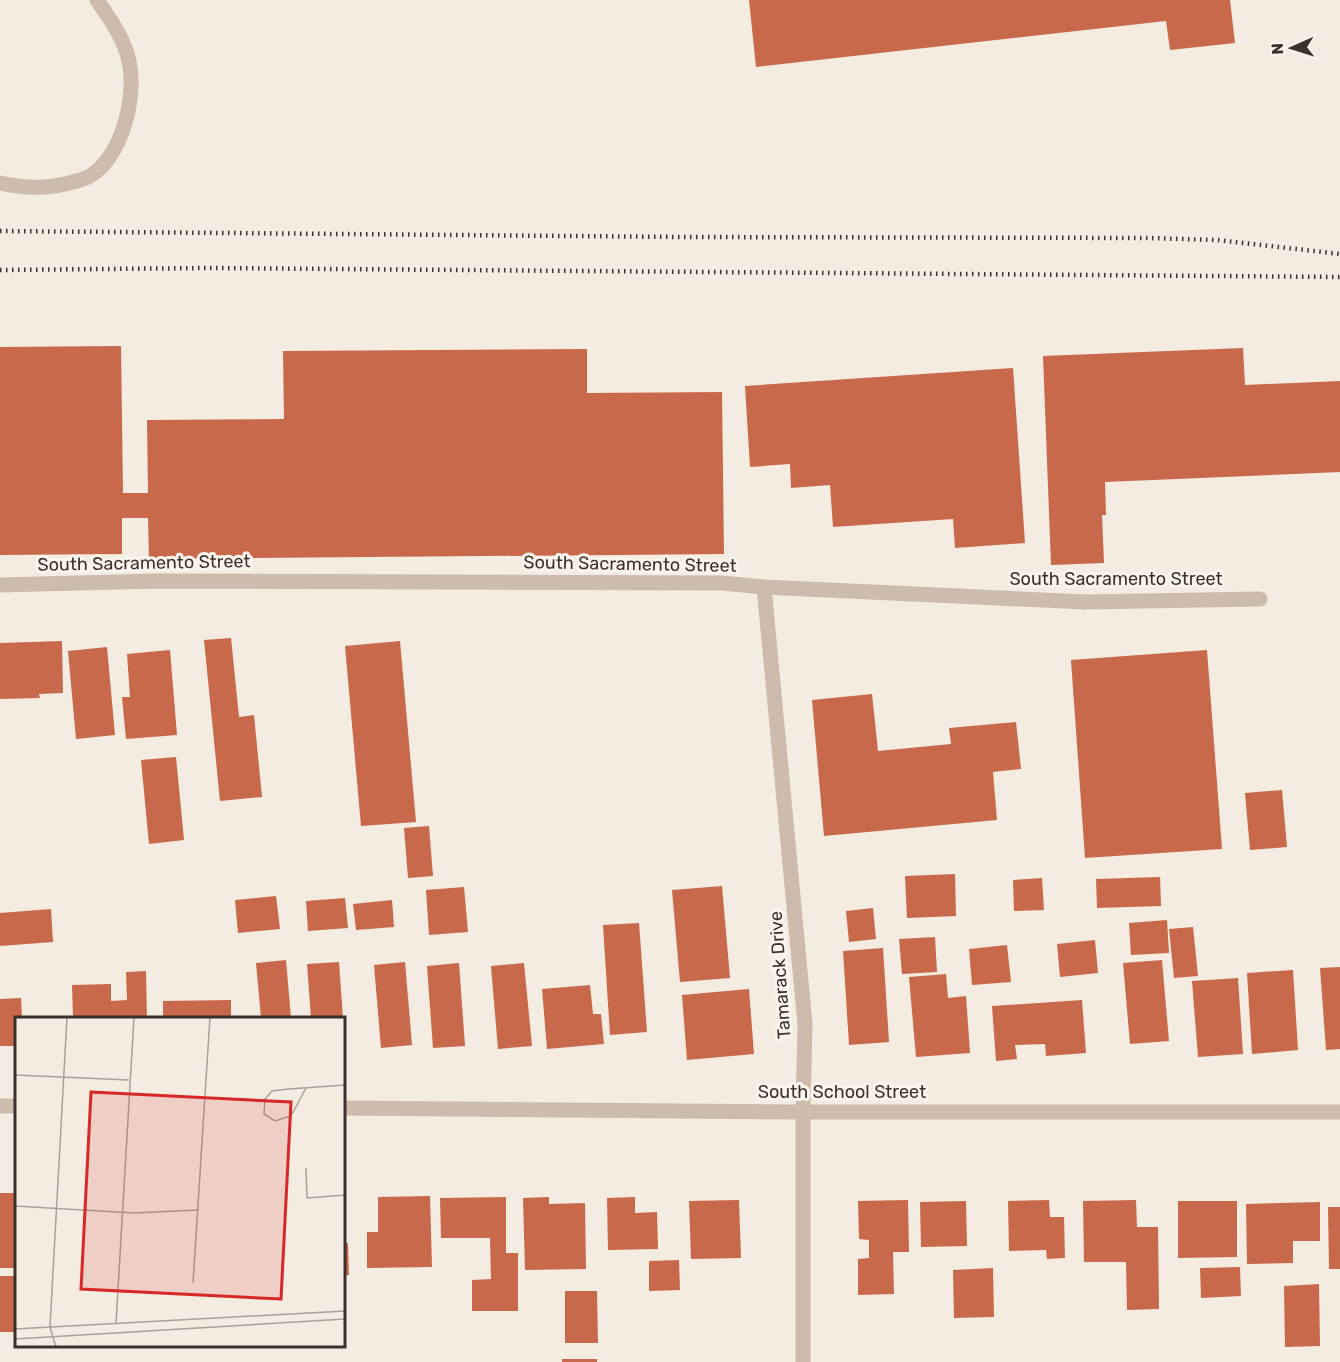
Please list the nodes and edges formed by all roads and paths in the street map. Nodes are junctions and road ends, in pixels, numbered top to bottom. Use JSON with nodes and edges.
{"nodes":[{"id":1,"x":97,"y":0,"type":"edge"},
{"id":2,"x":0,"y":183,"type":"edge"},
{"id":3,"x":0,"y":585,"type":"edge"},
{"id":4,"x":764,"y":587,"type":"junction"},
{"id":5,"x":1260,"y":599,"type":"dead end"},
{"id":6,"x":345,"y":1108,"type":"edge"},
{"id":7,"x":803,"y":1112,"type":"junction"},
{"id":8,"x":1340,"y":1112,"type":"edge"},
{"id":9,"x":803,"y":1362,"type":"edge"}],
"edges":[{"from":1,"to":2,"type":"street"},
{"from":3,"to":4,"type":"street","name":"South Sacramento Street"},
{"from":4,"to":5,"type":"street","name":"South Sacramento Street"},
{"from":4,"to":7,"type":"street","name":"Tamarack Drive"},
{"from":6,"to":7,"type":"street","name":"South School Street"},
{"from":7,"to":8,"type":"street","name":"South School Street"},
{"from":7,"to":9,"type":"street","name":"Tamarack Drive"}]}
